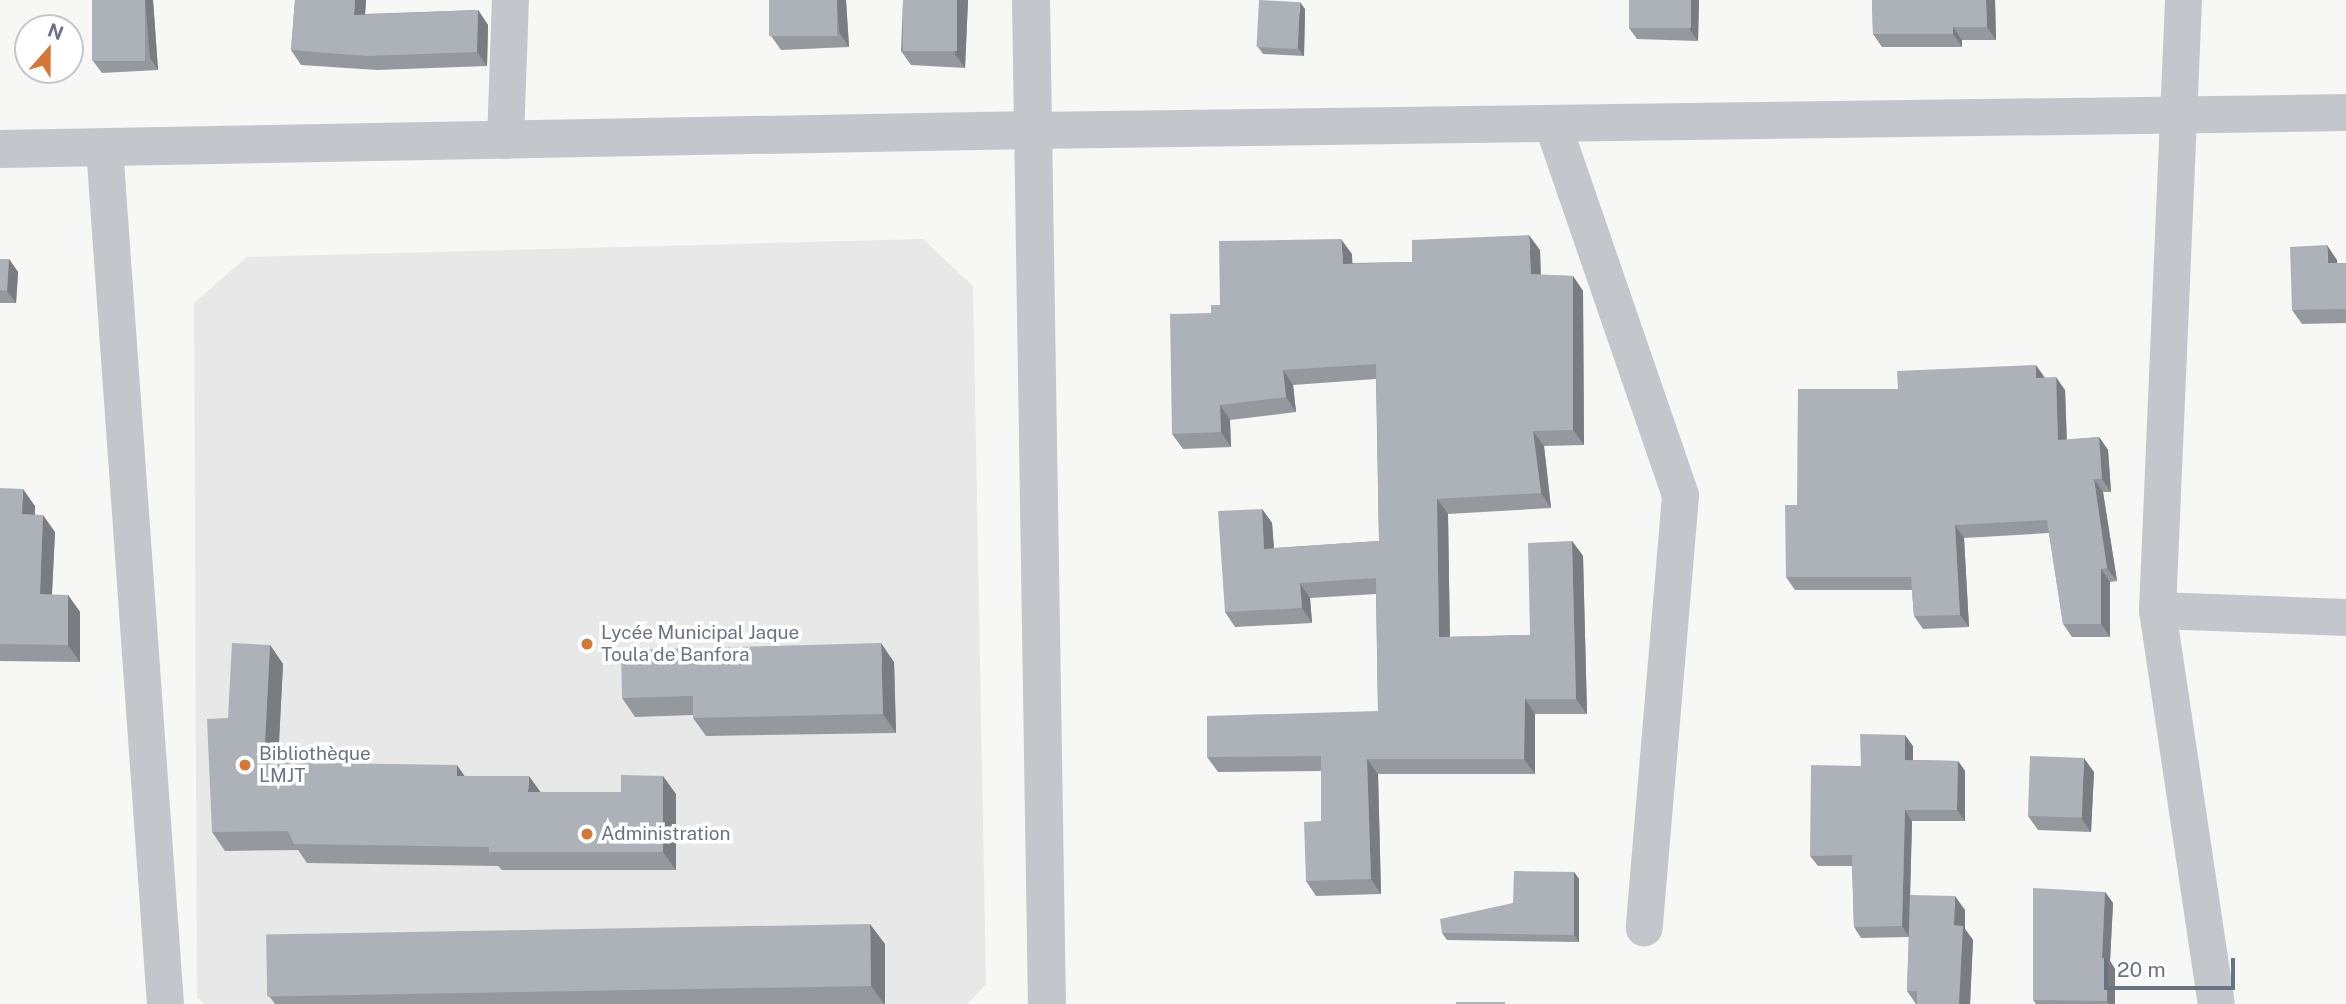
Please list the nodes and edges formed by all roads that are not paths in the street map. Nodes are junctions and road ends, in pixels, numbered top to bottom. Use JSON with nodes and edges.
{"nodes":[{"id":1,"x":510,"y":0,"type":"edge"},
{"id":2,"x":1031,"y":0,"type":"edge"},
{"id":3,"x":2183,"y":0,"type":"edge"},
{"id":4,"x":2346,"y":112,"type":"edge"},
{"id":5,"x":2177,"y":114,"type":"junction"},
{"id":6,"x":1552,"y":123,"type":"junction"},
{"id":7,"x":1031,"y":130,"type":"junction"},
{"id":8,"x":505,"y":140,"type":"junction"},
{"id":9,"x":104,"y":148,"type":"junction"},
{"id":10,"x":0,"y":149,"type":"edge"},
{"id":11,"x":2157,"y":610,"type":"junction"},
{"id":12,"x":2346,"y":617,"type":"edge"},
{"id":13,"x":1644,"y":928,"type":"dead end"},
{"id":14,"x":165,"y":1004,"type":"edge"},
{"id":15,"x":1047,"y":1004,"type":"edge"},
{"id":16,"x":2216,"y":1004,"type":"edge"}],
"edges":[{"from":1,"to":8,"type":"street"},
{"from":2,"to":7,"type":"street"},
{"from":3,"to":5,"type":"street"},
{"from":4,"to":5,"type":"street"},
{"from":5,"to":6,"type":"street"},
{"from":5,"to":11,"type":"street"},
{"from":6,"to":7,"type":"street"},
{"from":6,"to":13,"type":"street"},
{"from":7,"to":8,"type":"street"},
{"from":7,"to":15,"type":"street"},
{"from":8,"to":9,"type":"street"},
{"from":9,"to":10,"type":"street"},
{"from":9,"to":14,"type":"street"},
{"from":11,"to":12,"type":"street"},
{"from":11,"to":16,"type":"street"}]}
